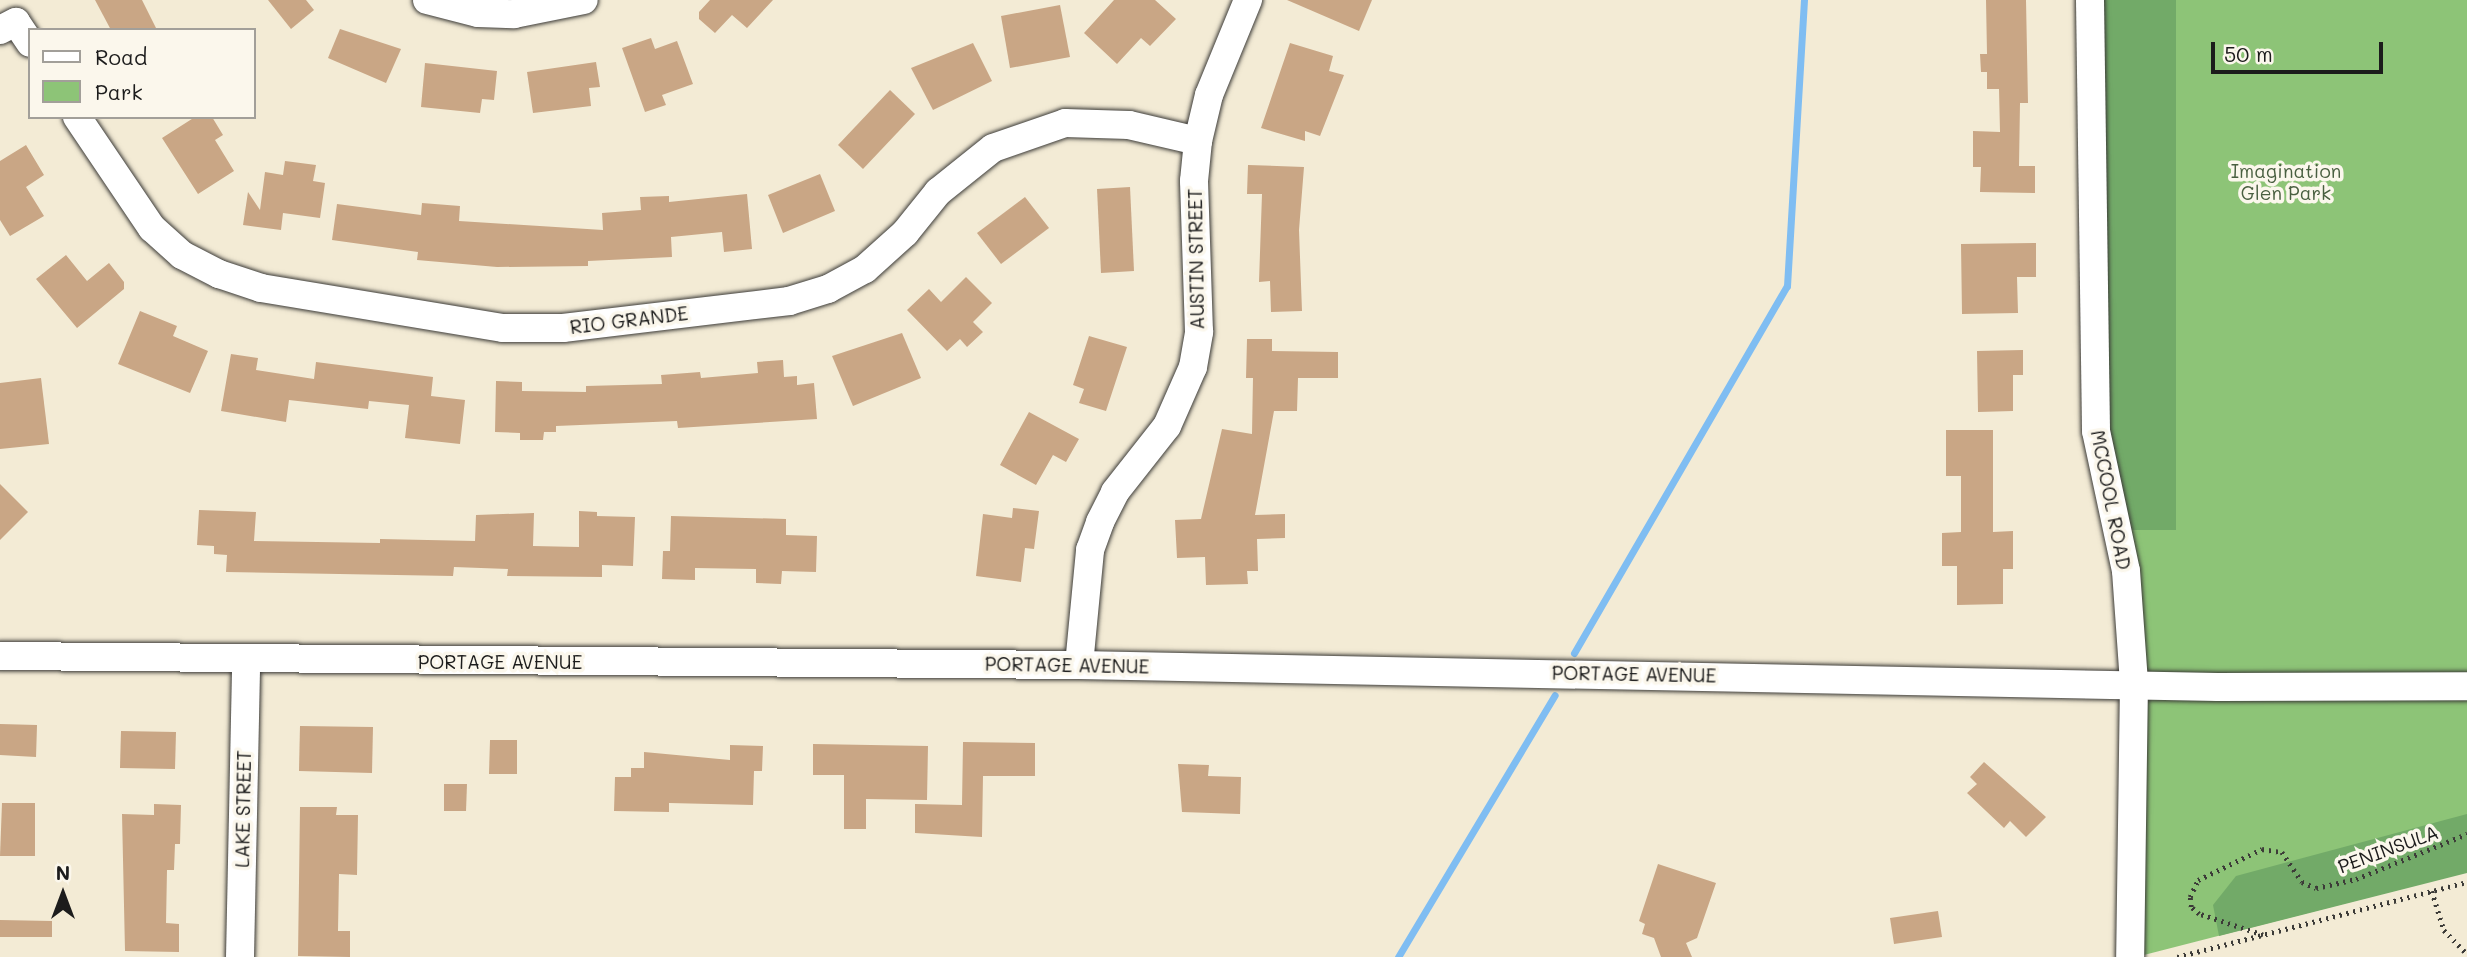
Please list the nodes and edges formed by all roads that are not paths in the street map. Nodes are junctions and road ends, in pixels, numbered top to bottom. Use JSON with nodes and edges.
{"nodes":[{"id":1,"x":427,"y":0,"type":"edge"},
{"id":2,"x":584,"y":0,"type":"edge"},
{"id":3,"x":1248,"y":0,"type":"edge"},
{"id":4,"x":2090,"y":0,"type":"edge"},
{"id":5,"x":0,"y":30,"type":"edge"},
{"id":6,"x":28,"y":40,"type":"edge"},
{"id":7,"x":78,"y":119,"type":"edge"},
{"id":8,"x":1198,"y":141,"type":"junction"},
{"id":9,"x":0,"y":656,"type":"edge"},
{"id":10,"x":246,"y":660,"type":"junction"},
{"id":11,"x":1079,"y":665,"type":"junction"},
{"id":12,"x":2134,"y":682,"type":"junction"},
{"id":13,"x":2467,"y":686,"type":"edge"},
{"id":14,"x":240,"y":957,"type":"edge"},
{"id":15,"x":2130,"y":957,"type":"edge"}],
"edges":[{"from":1,"to":2,"type":"street"},
{"from":3,"to":8,"type":"street","name":"AUSTIN STREET"},
{"from":4,"to":12,"type":"street","name":"MCCOOL ROAD"},
{"from":5,"to":6,"type":"street"},
{"from":7,"to":8,"type":"street","name":"RIO GRANDE"},
{"from":8,"to":11,"type":"street","name":"AUSTIN STREET"},
{"from":9,"to":10,"type":"street","name":"PORTAGE AVENUE"},
{"from":10,"to":11,"type":"street","name":"PORTAGE AVENUE"},
{"from":10,"to":14,"type":"street","name":"LAKE STREET"},
{"from":11,"to":12,"type":"street","name":"PORTAGE AVENUE"},
{"from":12,"to":13,"type":"street","name":"PORTAGE AVENUE"},
{"from":12,"to":15,"type":"street","name":"MCCOOL ROAD"}]}
